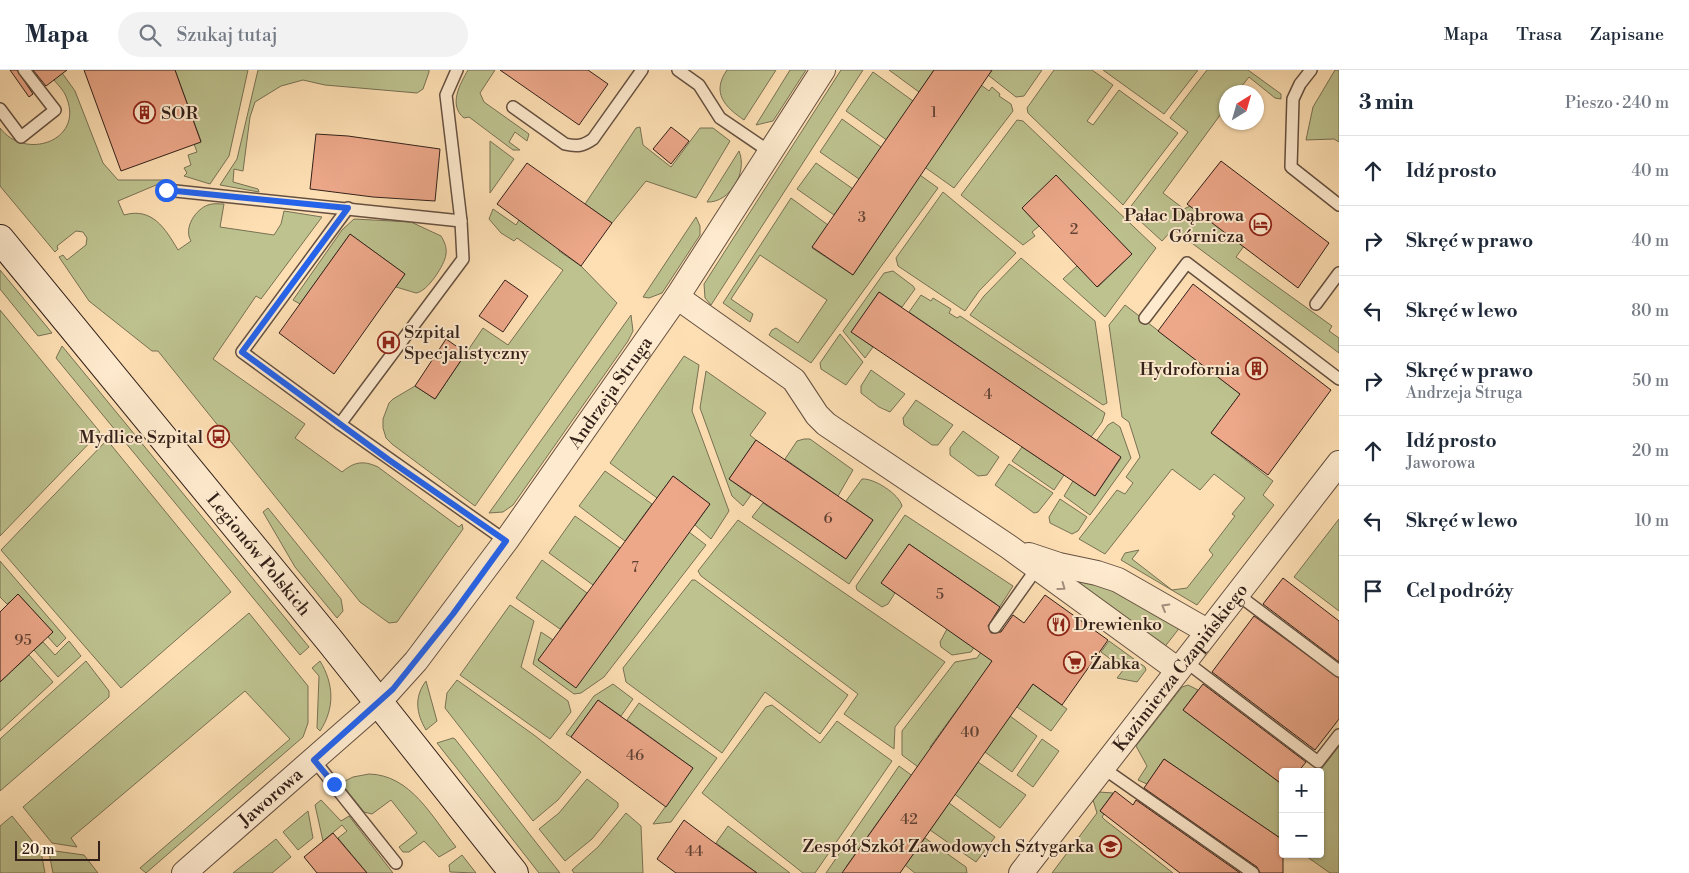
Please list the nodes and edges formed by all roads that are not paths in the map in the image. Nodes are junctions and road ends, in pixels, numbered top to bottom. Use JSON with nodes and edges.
{"nodes":[{"id":1,"x":24,"y":70,"type":"edge"},
{"id":2,"x":457,"y":70,"type":"edge"},
{"id":3,"x":642,"y":70,"type":"edge"},
{"id":4,"x":678,"y":70,"type":"edge"},
{"id":5,"x":823,"y":70,"type":"edge"},
{"id":6,"x":1311,"y":70,"type":"edge"},
{"id":7,"x":512,"y":107,"type":"dead end"},
{"id":8,"x":0,"y":110,"type":"edge"},
{"id":9,"x":770,"y":152,"type":"junction"},
{"id":10,"x":166,"y":190,"type":"dead end"},
{"id":11,"x":1339,"y":205,"type":"edge"},
{"id":12,"x":348,"y":208,"type":"junction"},
{"id":13,"x":461,"y":221,"type":"junction"},
{"id":14,"x":0,"y":238,"type":"edge"},
{"id":15,"x":1339,"y":272,"type":"edge"},
{"id":16,"x":676,"y":297,"type":"junction"},
{"id":17,"x":1316,"y":304,"type":"dead end"},
{"id":18,"x":1145,"y":318,"type":"dead end"},
{"id":19,"x":1339,"y":379,"type":"edge"},
{"id":20,"x":340,"y":424,"type":"junction"},
{"id":21,"x":1339,"y":463,"type":"edge"},
{"id":22,"x":506,"y":541,"type":"junction"},
{"id":23,"x":1009,"y":547,"type":"junction"},
{"id":24,"x":1037,"y":568,"type":"junction"},
{"id":25,"x":1237,"y":594,"type":"junction"},
{"id":26,"x":995,"y":627,"type":"dead end"},
{"id":27,"x":1208,"y":631,"type":"junction"},
{"id":28,"x":1181,"y":665,"type":"junction"},
{"id":29,"x":1339,"y":671,"type":"edge"},
{"id":30,"x":379,"y":702,"type":"junction"},
{"id":31,"x":1339,"y":735,"type":"edge"},
{"id":32,"x":314,"y":760,"type":"junction"},
{"id":33,"x":1103,"y":768,"type":"junction"},
{"id":34,"x":396,"y":863,"type":"dead end"},
{"id":35,"x":184,"y":873,"type":"edge"},
{"id":36,"x":514,"y":873,"type":"edge"},
{"id":37,"x":1021,"y":873,"type":"edge"},
{"id":38,"x":1253,"y":873,"type":"edge"}],
"edges":[{"from":1,"to":8,"type":"lane"},
{"from":2,"to":13,"type":"lane"},
{"from":3,"to":7,"type":"lane"},
{"from":4,"to":9,"type":"lane"},
{"from":5,"to":9,"type":"street","name":"Andrzeja Struga"},
{"from":6,"to":11,"type":"lane"},
{"from":9,"to":16,"type":"street","name":"Andrzeja Struga"},
{"from":10,"to":12,"type":"lane"},
{"from":12,"to":13,"type":"lane"},
{"from":12,"to":20,"type":"lane"},
{"from":13,"to":20,"type":"lane"},
{"from":14,"to":30,"type":"street","name":"Legionów Polskich"},
{"from":15,"to":17,"type":"lane"},
{"from":16,"to":22,"type":"street","name":"Andrzeja Struga"},
{"from":16,"to":23,"type":"street"},
{"from":18,"to":19,"type":"lane"},
{"from":20,"to":22,"type":"lane"},
{"from":21,"to":25,"type":"street","name":"Kazimierza Czapińskiego"},
{"from":22,"to":30,"type":"street","name":"Andrzeja Struga"},
{"from":23,"to":24,"type":"street"},
{"from":27,"to":23,"type":"street","one_way":true},
{"from":24,"to":26,"type":"lane"},
{"from":24,"to":28,"type":"street","one_way":true},
{"from":25,"to":27,"type":"street","name":"Kazimierza Czapińskiego"},
{"from":25,"to":29,"type":"lane"},
{"from":27,"to":28,"type":"street","name":"Kazimierza Czapińskiego"},
{"from":28,"to":31,"type":"lane"},
{"from":28,"to":33,"type":"street","name":"Kazimierza Czapińskiego"},
{"from":30,"to":32,"type":"street","name":"Jaworowa"},
{"from":30,"to":36,"type":"street","name":"Legionów Polskich"},
{"from":32,"to":34,"type":"lane"},
{"from":32,"to":35,"type":"street","name":"Jaworowa"},
{"from":33,"to":37,"type":"street","name":"Kazimierza Czapińskiego"},
{"from":33,"to":38,"type":"lane"}]}
